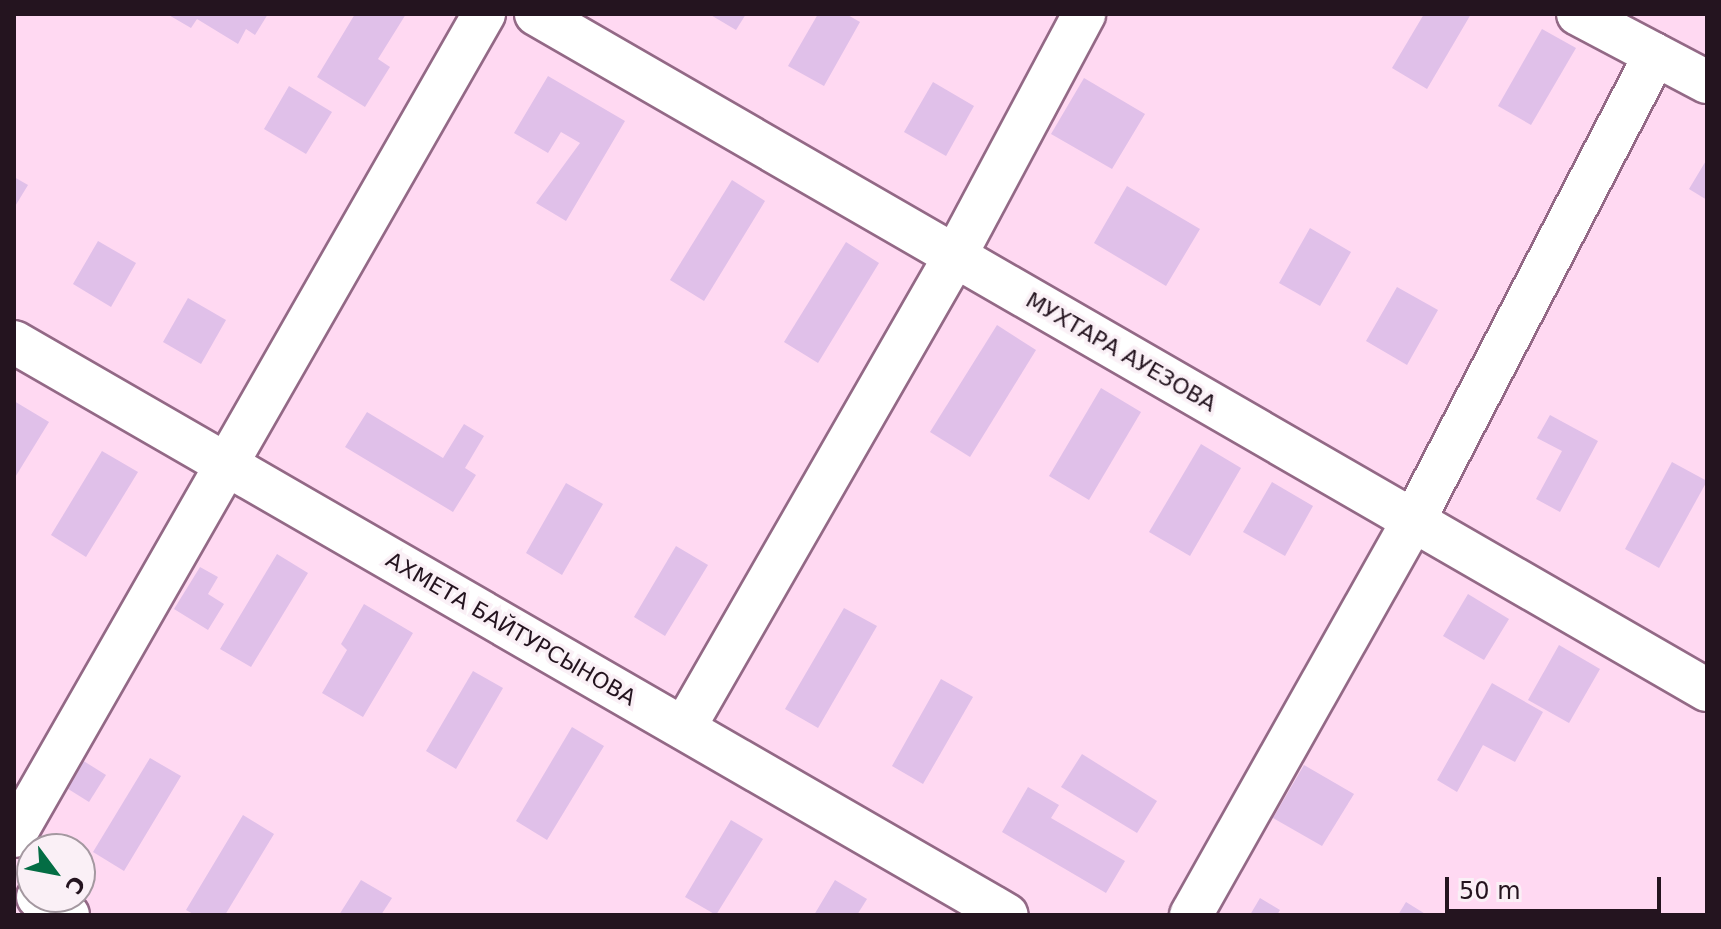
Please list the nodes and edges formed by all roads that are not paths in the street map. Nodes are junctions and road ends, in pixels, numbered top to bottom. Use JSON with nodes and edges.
{"nodes":[{"id":1,"x":484,"y":14,"type":"edge"},
{"id":2,"x":536,"y":14,"type":"edge"},
{"id":3,"x":1084,"y":14,"type":"edge"},
{"id":4,"x":1578,"y":14,"type":"edge"},
{"id":5,"x":1655,"y":55,"type":"junction"},
{"id":6,"x":1707,"y":82,"type":"edge"},
{"id":7,"x":955,"y":256,"type":"junction"},
{"id":8,"x":14,"y":342,"type":"edge"},
{"id":9,"x":228,"y":466,"type":"junction"},
{"id":10,"x":1414,"y":520,"type":"junction"},
{"id":11,"x":1707,"y":690,"type":"edge"},
{"id":12,"x":684,"y":728,"type":"junction"},
{"id":13,"x":14,"y":836,"type":"edge"},
{"id":14,"x":1007,"y":915,"type":"edge"},
{"id":15,"x":1191,"y":915,"type":"edge"}],
"edges":[{"from":1,"to":9,"type":"street"},
{"from":2,"to":7,"type":"street","name":"МУХТАРА АУЕЗОВА"},
{"from":3,"to":7,"type":"street"},
{"from":4,"to":5,"type":"street"},
{"from":5,"to":6,"type":"street"},
{"from":5,"to":10,"type":"street"},
{"from":7,"to":10,"type":"street","name":"МУХТАРА АУЕЗОВА"},
{"from":7,"to":12,"type":"street"},
{"from":8,"to":9,"type":"street","name":"АХМЕТА БАЙТУРСЫНОВА"},
{"from":9,"to":12,"type":"street","name":"АХМЕТА БАЙТУРСЫНОВА"},
{"from":9,"to":13,"type":"street"},
{"from":10,"to":11,"type":"street","name":"МУХТАРА АУЕЗОВА"},
{"from":10,"to":15,"type":"street"},
{"from":12,"to":14,"type":"street","name":"АХМЕТА БАЙТУРСЫНОВА"}]}
